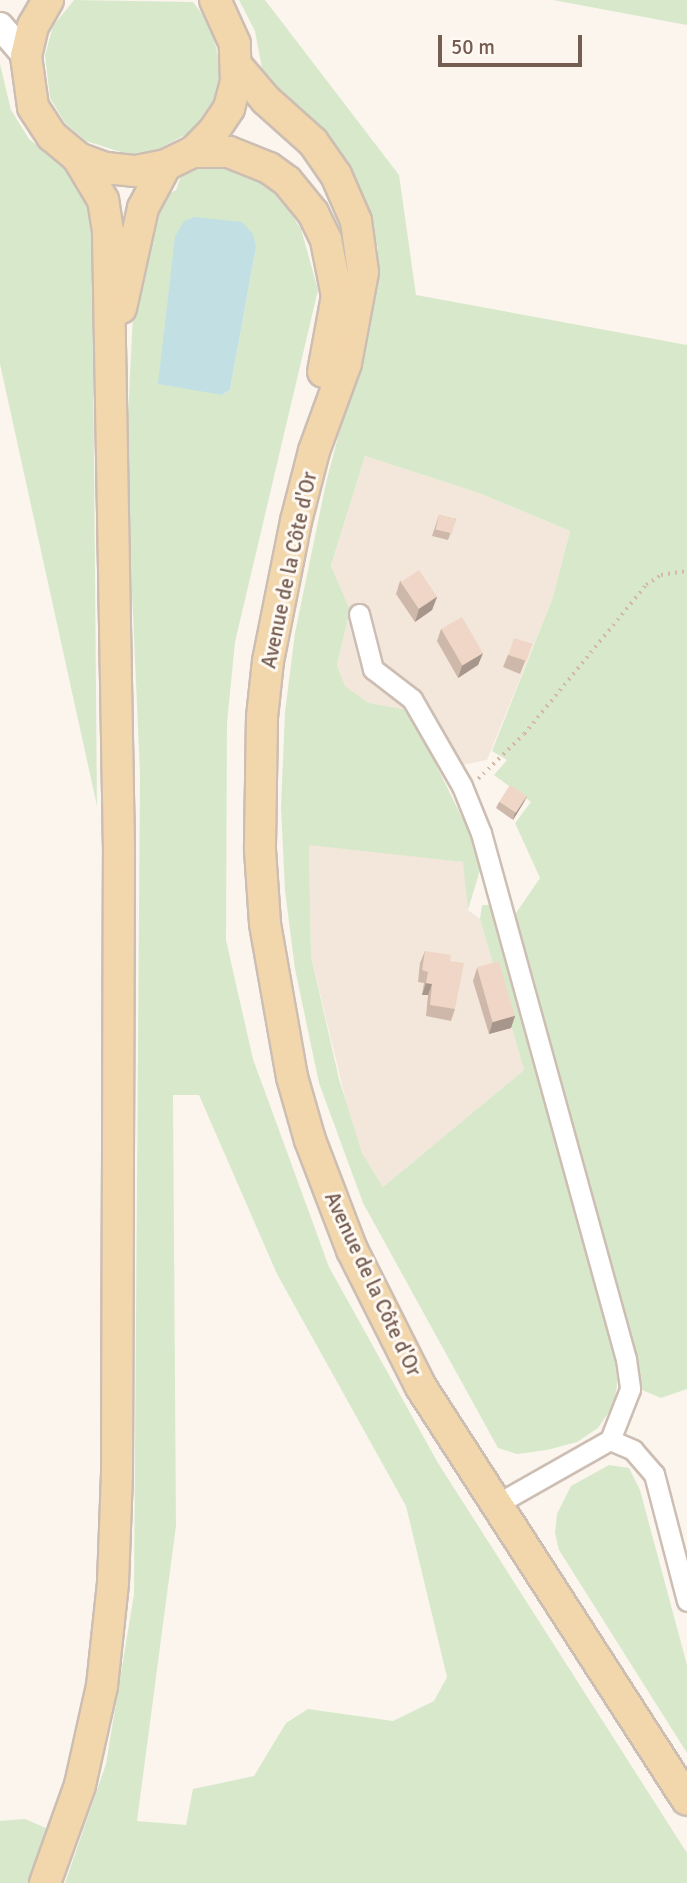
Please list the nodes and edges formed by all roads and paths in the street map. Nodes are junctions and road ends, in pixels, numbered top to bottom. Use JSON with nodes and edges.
{"nodes":[{"id":1,"x":48,"y":0,"type":"edge"},
{"id":2,"x":215,"y":0,"type":"edge"},
{"id":3,"x":0,"y":26,"type":"edge"},
{"id":4,"x":26,"y":56,"type":"junction"},
{"id":5,"x":237,"y":66,"type":"junction"},
{"id":6,"x":193,"y":152,"type":"junction"},
{"id":7,"x":78,"y":158,"type":"junction"},
{"id":8,"x":166,"y":165,"type":"junction"},
{"id":9,"x":111,"y":371,"type":"junction"},
{"id":10,"x":314,"y":451,"type":"junction"},
{"id":11,"x":687,"y":571,"type":"edge"},
{"id":12,"x":359,"y":614,"type":"dead end"},
{"id":13,"x":462,"y":786,"type":"junction"},
{"id":14,"x":610,"y":1440,"type":"junction"},
{"id":15,"x":495,"y":1505,"type":"junction"},
{"id":16,"x":687,"y":1601,"type":"edge"},
{"id":17,"x":687,"y":1800,"type":"edge"},
{"id":18,"x":45,"y":1883,"type":"edge"}],
"edges":[{"from":1,"to":4,"type":"main road"},
{"from":2,"to":5,"type":"main road"},
{"from":3,"to":4,"type":"main road"},
{"from":4,"to":7,"type":"main road"},
{"from":5,"to":6,"type":"main road"},
{"from":5,"to":10,"type":"main road","name":"Avenue de la Côte d'Or"},
{"from":6,"to":8,"type":"main road"},
{"from":6,"to":10,"type":"main road","name":"Avenue de la Côte d'Or"},
{"from":7,"to":8,"type":"main road"},
{"from":7,"to":9,"type":"main road"},
{"from":8,"to":9,"type":"main road"},
{"from":9,"to":18,"type":"main road"},
{"from":10,"to":15,"type":"main road","name":"Avenue de la Côte d'Or"},
{"from":11,"to":13,"type":"path"},
{"from":12,"to":13,"type":"street"},
{"from":13,"to":14,"type":"street"},
{"from":14,"to":15,"type":"street"},
{"from":14,"to":16,"type":"street"},
{"from":15,"to":17,"type":"main road","name":"Avenue de la Côte d'Or"}]}
